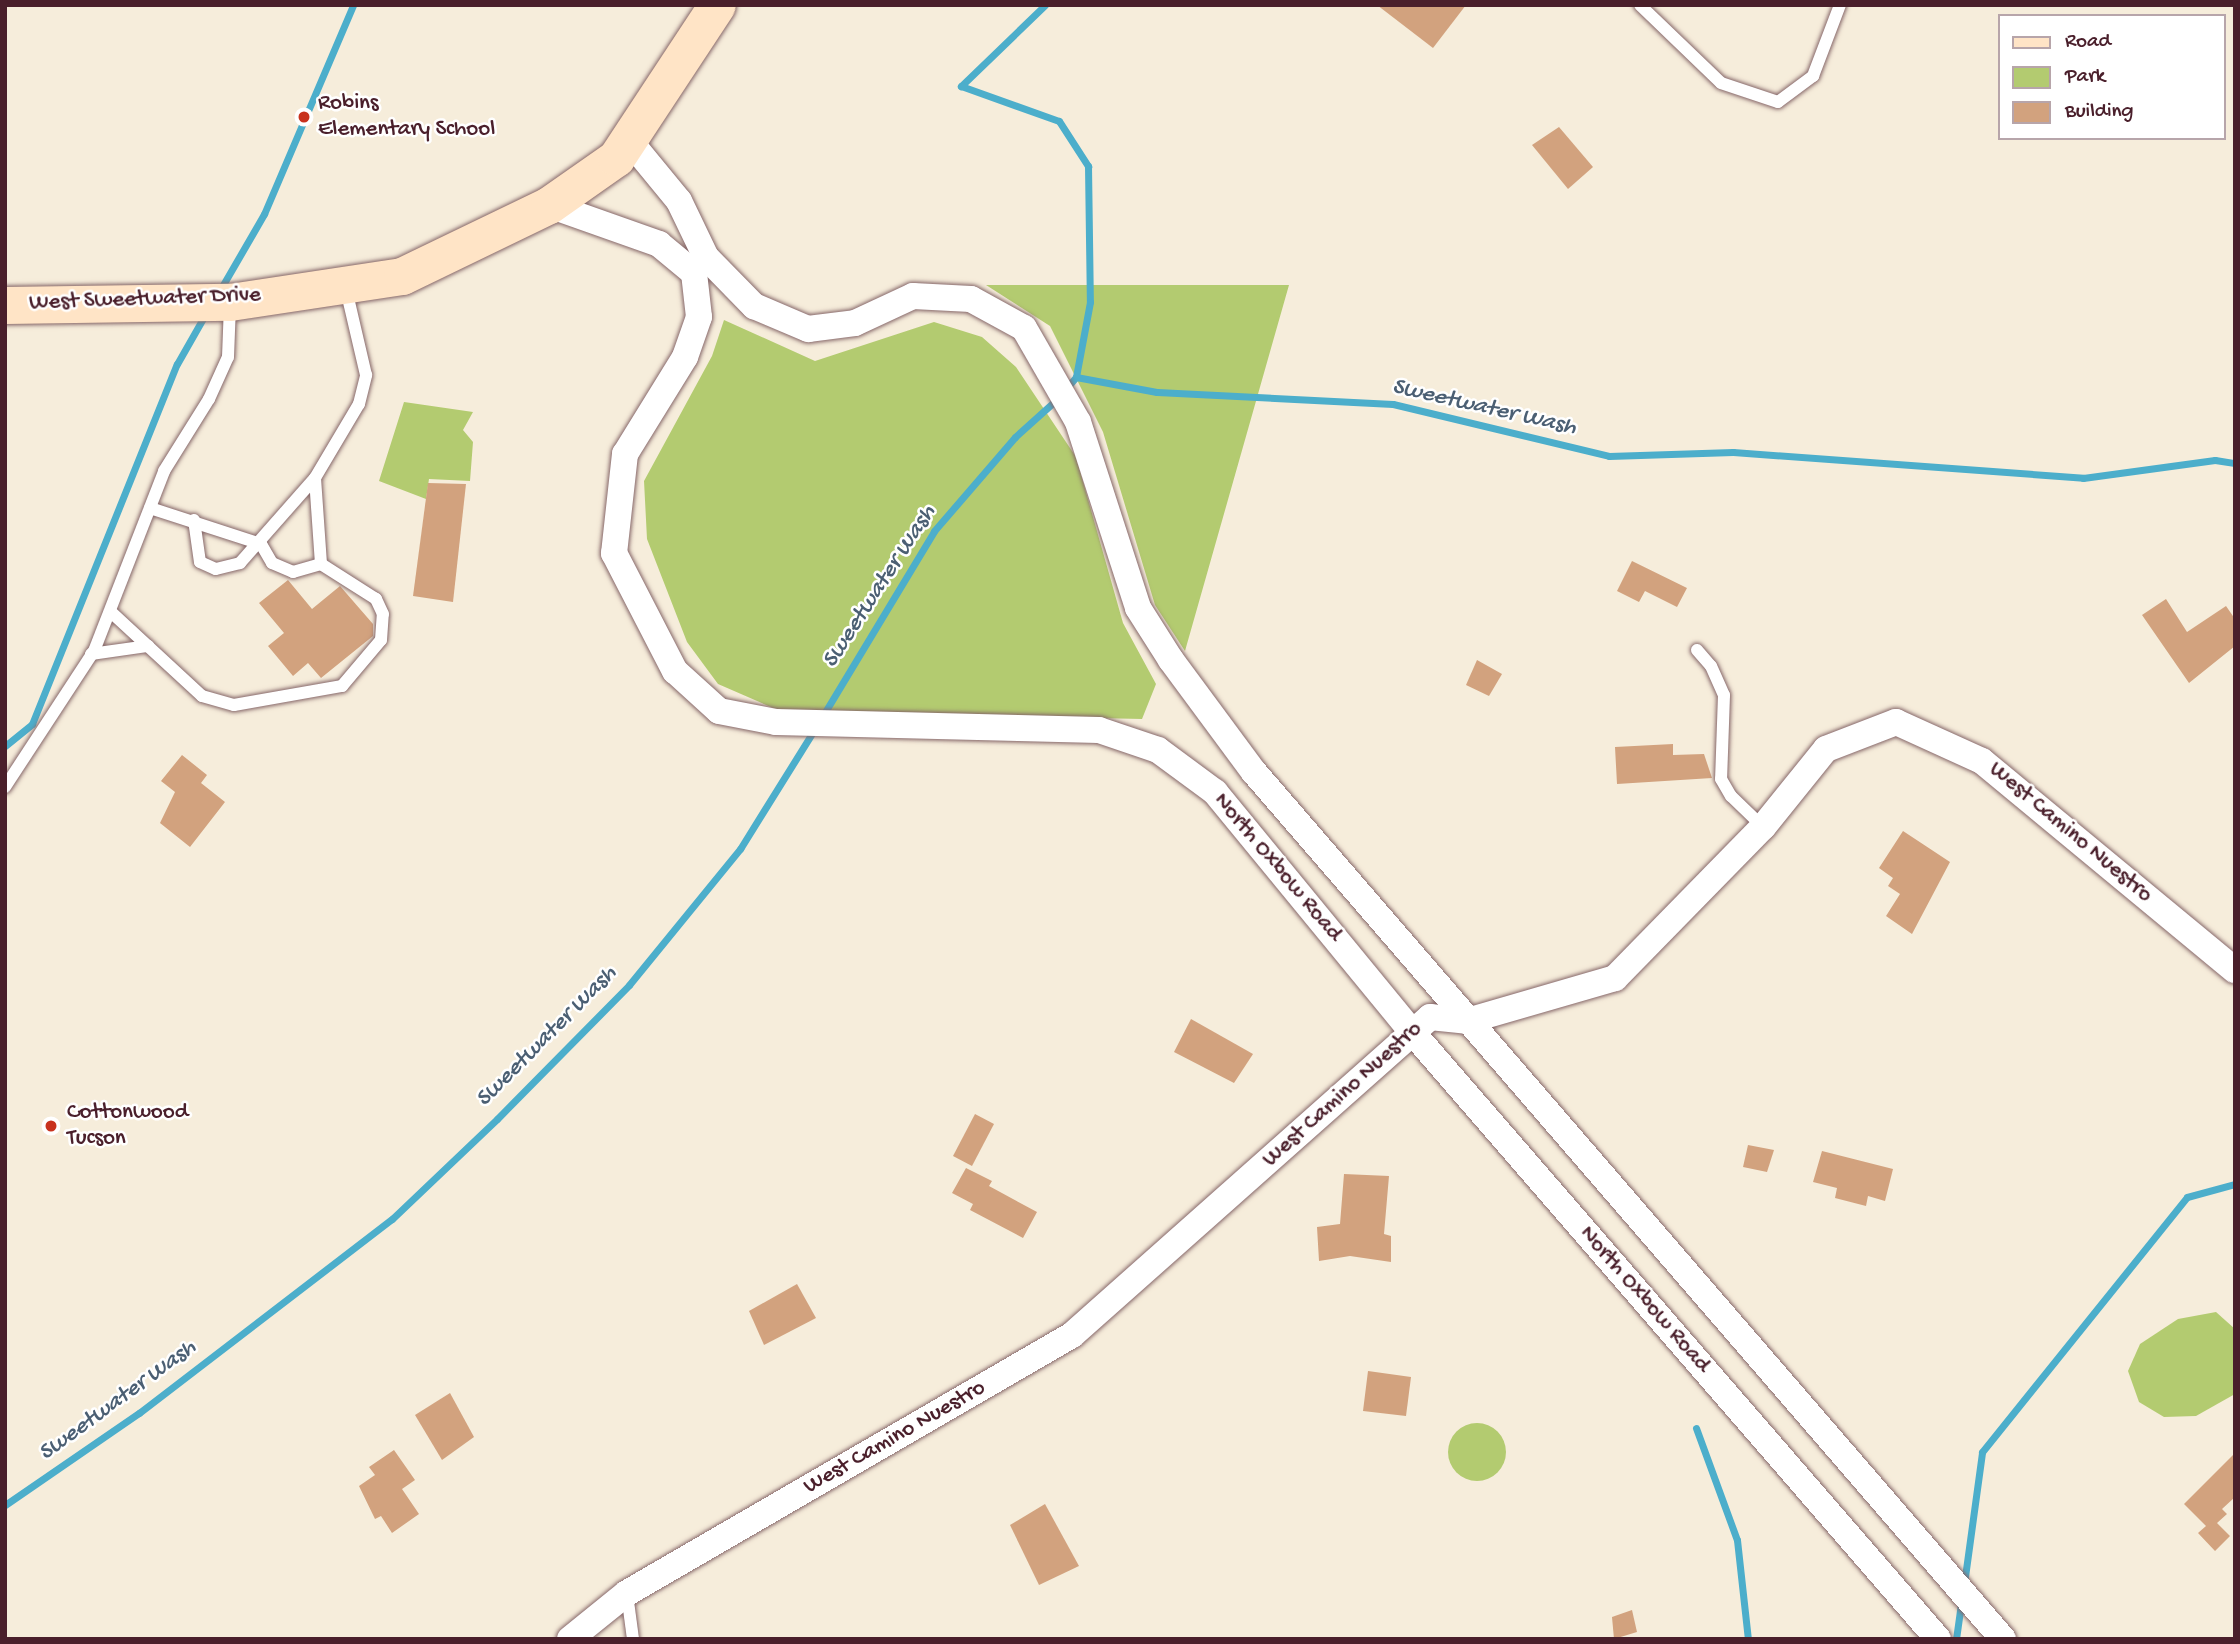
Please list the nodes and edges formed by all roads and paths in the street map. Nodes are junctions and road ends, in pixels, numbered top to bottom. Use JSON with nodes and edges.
{"nodes":[{"id":1,"x":717,"y":5,"type":"edge"},
{"id":2,"x":1640,"y":5,"type":"edge"},
{"id":3,"x":1840,"y":5,"type":"edge"},
{"id":4,"x":628,"y":139,"type":"junction"},
{"id":5,"x":549,"y":205,"type":"junction"},
{"id":6,"x":345,"y":285,"type":"junction"},
{"id":7,"x":230,"y":302,"type":"junction"},
{"id":8,"x":5,"y":305,"type":"edge"},
{"id":9,"x":315,"y":478,"type":"junction"},
{"id":10,"x":149,"y":508,"type":"junction"},
{"id":11,"x":194,"y":520,"type":"junction"},
{"id":12,"x":261,"y":544,"type":"junction"},
{"id":13,"x":321,"y":564,"type":"junction"},
{"id":14,"x":111,"y":612,"type":"junction"},
{"id":15,"x":148,"y":646,"type":"junction"},
{"id":16,"x":1697,"y":650,"type":"dead end"},
{"id":17,"x":91,"y":654,"type":"junction"},
{"id":18,"x":5,"y":787,"type":"edge"},
{"id":19,"x":1763,"y":827,"type":"junction"},
{"id":20,"x":2235,"y":970,"type":"edge"},
{"id":21,"x":1467,"y":1021,"type":"junction"},
{"id":22,"x":1413,"y":1033,"type":"junction"},
{"id":23,"x":627,"y":1593,"type":"junction"},
{"id":24,"x":584,"y":1635,"type":"edge"},
{"id":25,"x":633,"y":1639,"type":"edge"},
{"id":26,"x":1938,"y":1639,"type":"edge"},
{"id":27,"x":2004,"y":1639,"type":"edge"}],
"edges":[{"from":1,"to":4,"type":"street","name":"West Sweetwater Drive"},
{"from":2,"to":3,"type":"lane"},
{"from":4,"to":5,"type":"street","name":"West Sweetwater Drive"},
{"from":4,"to":21,"type":"street","name":"North Oxbow Road"},
{"from":5,"to":6,"type":"street","name":"West Sweetwater Drive"},
{"from":5,"to":22,"type":"street","name":"North Oxbow Road"},
{"from":6,"to":7,"type":"street","name":"West Sweetwater Drive"},
{"from":6,"to":9,"type":"lane"},
{"from":7,"to":8,"type":"street","name":"West Sweetwater Drive"},
{"from":7,"to":10,"type":"lane"},
{"from":9,"to":12,"type":"lane"},
{"from":9,"to":13,"type":"lane"},
{"from":10,"to":11,"type":"lane"},
{"from":10,"to":14,"type":"lane"},
{"from":11,"to":12,"type":"lane"},
{"from":11,"to":12,"type":"lane"},
{"from":12,"to":13,"type":"lane"},
{"from":13,"to":15,"type":"lane"},
{"from":14,"to":15,"type":"lane"},
{"from":14,"to":17,"type":"lane"},
{"from":15,"to":17,"type":"lane"},
{"from":16,"to":19,"type":"lane"},
{"from":17,"to":18,"type":"lane"},
{"from":19,"to":20,"type":"street","name":"West Camino Nuestro"},
{"from":19,"to":21,"type":"street","name":"West Camino Nuestro"},
{"from":21,"to":22,"type":"street","name":"West Camino Nuestro"},
{"from":21,"to":27,"type":"street","name":"North Oxbow Road"},
{"from":22,"to":23,"type":"street","name":"West Camino Nuestro"},
{"from":22,"to":26,"type":"street","name":"North Oxbow Road"},
{"from":23,"to":24,"type":"street","name":"West Camino Nuestro"},
{"from":23,"to":25,"type":"lane"}]}
